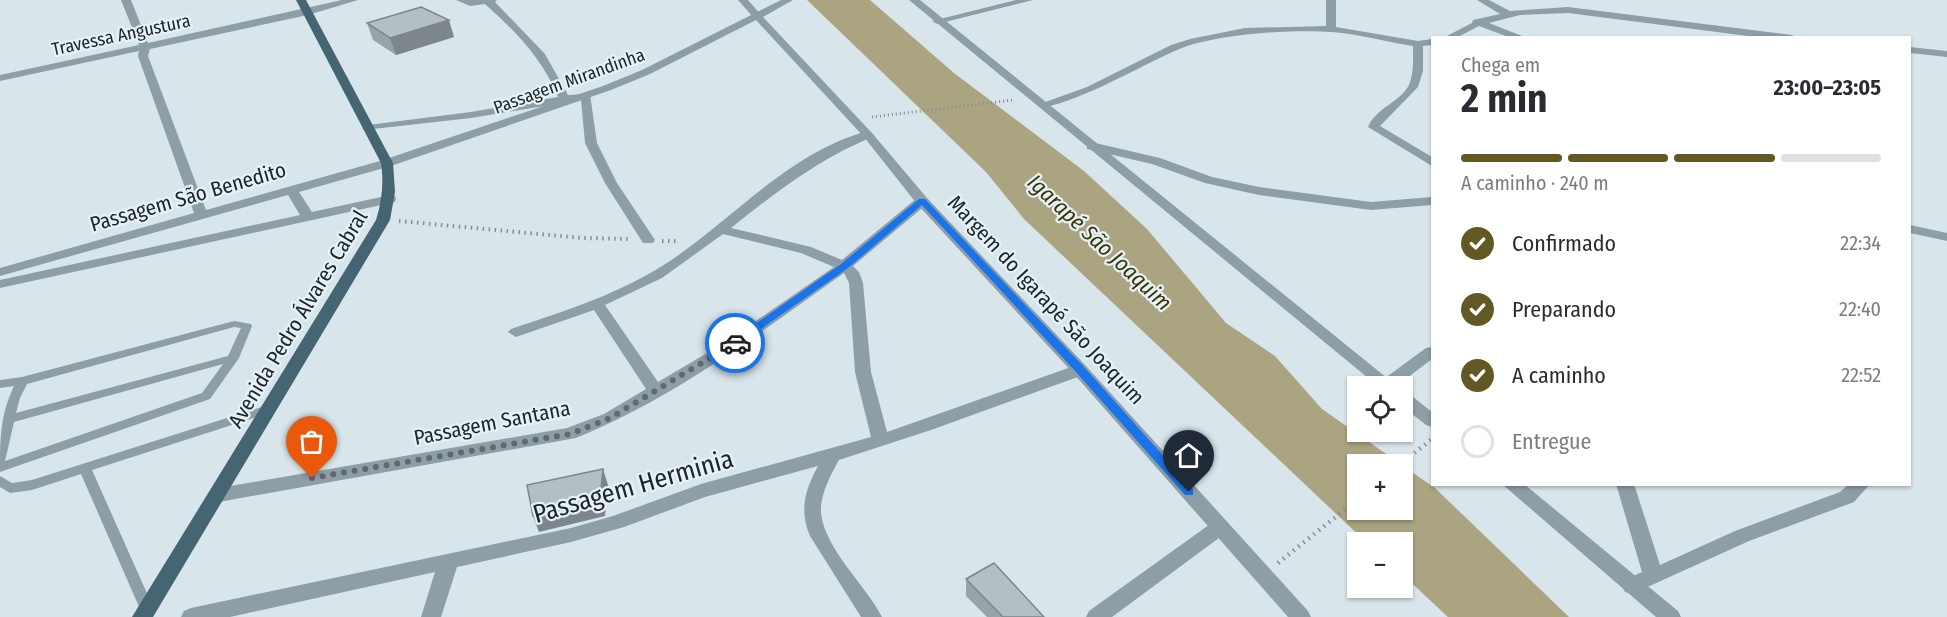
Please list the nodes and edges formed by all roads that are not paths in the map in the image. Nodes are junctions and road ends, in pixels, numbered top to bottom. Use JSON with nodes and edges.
{"nodes":[{"id":1,"x":126,"y":0,"type":"edge"},
{"id":2,"x":353,"y":0,"type":"edge"},
{"id":3,"x":461,"y":0,"type":"edge"},
{"id":4,"x":743,"y":0,"type":"edge"},
{"id":5,"x":788,"y":0,"type":"edge"},
{"id":6,"x":914,"y":0,"type":"edge"},
{"id":7,"x":1028,"y":0,"type":"edge"},
{"id":8,"x":1331,"y":0,"type":"edge"},
{"id":9,"x":1482,"y":0,"type":"edge"},
{"id":10,"x":1562,"y":0,"type":"edge"},
{"id":11,"x":490,"y":1,"type":"edge"},
{"id":12,"x":304,"y":6,"type":"edge"},
{"id":13,"x":1568,"y":10,"type":"junction"},
{"id":14,"x":1508,"y":14,"type":"junction"},
{"id":15,"x":757,"y":16,"type":"junction"},
{"id":16,"x":937,"y":21,"type":"junction"},
{"id":17,"x":1476,"y":22,"type":"junction"},
{"id":18,"x":1331,"y":29,"type":"junction"},
{"id":19,"x":1452,"y":36,"type":"edge"},
{"id":20,"x":1516,"y":36,"type":"edge"},
{"id":21,"x":1776,"y":36,"type":"edge"},
{"id":22,"x":1431,"y":42,"type":"edge"},
{"id":23,"x":1418,"y":44,"type":"junction"},
{"id":24,"x":145,"y":47,"type":"junction"},
{"id":25,"x":1911,"y":50,"type":"edge"},
{"id":26,"x":1947,"y":54,"type":"edge"},
{"id":27,"x":0,"y":78,"type":"edge"},
{"id":28,"x":586,"y":96,"type":"junction"},
{"id":29,"x":564,"y":99,"type":"junction"},
{"id":30,"x":1043,"y":105,"type":"junction"},
{"id":31,"x":368,"y":128,"type":"junction"},
{"id":32,"x":868,"y":135,"type":"junction"},
{"id":33,"x":1090,"y":146,"type":"junction"},
{"id":34,"x":1431,"y":161,"type":"edge"},
{"id":35,"x":387,"y":163,"type":"junction"},
{"id":36,"x":292,"y":190,"type":"junction"},
{"id":37,"x":390,"y":199,"type":"junction"},
{"id":38,"x":922,"y":201,"type":"junction"},
{"id":39,"x":1431,"y":201,"type":"edge"},
{"id":40,"x":201,"y":215,"type":"junction"},
{"id":41,"x":308,"y":216,"type":"junction"},
{"id":42,"x":719,"y":229,"type":"junction"},
{"id":43,"x":1911,"y":229,"type":"edge"},
{"id":44,"x":1947,"y":237,"type":"edge"},
{"id":45,"x":648,"y":240,"type":"road end"},
{"id":46,"x":844,"y":266,"type":"junction"},
{"id":47,"x":0,"y":272,"type":"edge"},
{"id":48,"x":0,"y":284,"type":"edge"},
{"id":49,"x":597,"y":304,"type":"junction"},
{"id":50,"x":516,"y":332,"type":"dead end"},
{"id":51,"x":1431,"y":353,"type":"edge"},
{"id":52,"x":233,"y":358,"type":"junction"},
{"id":53,"x":1080,"y":370,"type":"junction"},
{"id":54,"x":1376,"y":376,"type":"edge"},
{"id":55,"x":1401,"y":376,"type":"edge"},
{"id":56,"x":22,"y":381,"type":"junction"},
{"id":57,"x":0,"y":384,"type":"edge"},
{"id":58,"x":656,"y":391,"type":"junction"},
{"id":59,"x":1413,"y":406,"type":"edge"},
{"id":60,"x":268,"y":409,"type":"junction"},
{"id":61,"x":9,"y":419,"type":"junction"},
{"id":62,"x":1431,"y":420,"type":"edge"},
{"id":63,"x":881,"y":441,"type":"junction"},
{"id":64,"x":832,"y":456,"type":"junction"},
{"id":65,"x":0,"y":458,"type":"edge"},
{"id":66,"x":0,"y":467,"type":"edge"},
{"id":67,"x":85,"y":468,"type":"junction"},
{"id":68,"x":0,"y":481,"type":"edge"},
{"id":69,"x":1513,"y":486,"type":"edge"},
{"id":70,"x":1626,"y":486,"type":"edge"},
{"id":71,"x":1860,"y":486,"type":"edge"},
{"id":72,"x":219,"y":495,"type":"junction"},
{"id":73,"x":1220,"y":527,"type":"junction"},
{"id":74,"x":449,"y":560,"type":"junction"},
{"id":75,"x":1653,"y":575,"type":"junction"},
{"id":76,"x":1632,"y":586,"type":"junction"},
{"id":77,"x":145,"y":613,"type":"edge"},
{"id":78,"x":190,"y":617,"type":"edge"},
{"id":79,"x":431,"y":617,"type":"edge"},
{"id":80,"x":872,"y":617,"type":"edge"},
{"id":81,"x":1096,"y":617,"type":"edge"},
{"id":82,"x":1300,"y":617,"type":"edge"},
{"id":83,"x":1671,"y":617,"type":"edge"}],
"edges":[{"from":1,"to":24,"type":"street"},
{"from":2,"to":12,"type":"street","name":"Travessa Angustura"},
{"from":3,"to":11,"type":"street"},
{"from":4,"to":15,"type":"street","name":"Margem do Igarapé São Joaquim"},
{"from":5,"to":15,"type":"street","name":"Passagem Mirandinha"},
{"from":6,"to":16,"type":"street"},
{"from":7,"to":16,"type":"street"},
{"from":8,"to":18,"type":"street"},
{"from":9,"to":14,"type":"street"},
{"from":10,"to":13,"type":"street"},
{"from":11,"to":29,"type":"street"},
{"from":12,"to":24,"type":"street","name":"Travessa Angustura"},
{"from":12,"to":31,"type":"main road","name":"Avenida Pedro Álvares Cabral"},
{"from":13,"to":14,"type":"street"},
{"from":13,"to":21,"type":"street"},
{"from":14,"to":17,"type":"street"},
{"from":15,"to":28,"type":"street","name":"Passagem Mirandinha"},
{"from":15,"to":32,"type":"street","name":"Margem do Igarapé São Joaquim"},
{"from":16,"to":30,"type":"street"},
{"from":17,"to":19,"type":"street"},
{"from":17,"to":20,"type":"street"},
{"from":18,"to":23,"type":"street"},
{"from":18,"to":30,"type":"street"},
{"from":22,"to":23,"type":"street"},
{"from":23,"to":34,"type":"street"},
{"from":24,"to":27,"type":"street","name":"Travessa Angustura"},
{"from":24,"to":40,"type":"street"},
{"from":25,"to":26,"type":"street"},
{"from":28,"to":29,"type":"street"},
{"from":28,"to":35,"type":"street","name":"Passagem Mirandinha"},
{"from":28,"to":45,"type":"street"},
{"from":29,"to":31,"type":"street"},
{"from":30,"to":33,"type":"street"},
{"from":31,"to":35,"type":"main road","name":"Avenida Pedro Álvares Cabral"},
{"from":32,"to":38,"type":"street","name":"Margem do Igarapé São Joaquim"},
{"from":32,"to":42,"type":"street"},
{"from":33,"to":39,"type":"street"},
{"from":33,"to":54,"type":"street"},
{"from":35,"to":36,"type":"street","name":"Passagem São Benedito"},
{"from":35,"to":37,"type":"main road","name":"Avenida Pedro Álvares Cabral"},
{"from":36,"to":40,"type":"street","name":"Passagem São Benedito"},
{"from":36,"to":41,"type":"street"},
{"from":37,"to":41,"type":"street","name":"Passagem São Benedito"},
{"from":37,"to":60,"type":"main road","name":"Avenida Pedro Álvares Cabral"},
{"from":38,"to":46,"type":"street","name":"Passagem Santana"},
{"from":38,"to":53,"type":"street","name":"Margem do Igarapé São Joaquim"},
{"from":40,"to":47,"type":"street","name":"Passagem São Benedito"},
{"from":41,"to":48,"type":"street","name":"Passagem São Benedito"},
{"from":42,"to":46,"type":"street"},
{"from":42,"to":49,"type":"street"},
{"from":43,"to":44,"type":"street"},
{"from":46,"to":58,"type":"street","name":"Passagem Santana"},
{"from":46,"to":63,"type":"street"},
{"from":49,"to":50,"type":"street"},
{"from":49,"to":58,"type":"street"},
{"from":51,"to":55,"type":"street"},
{"from":52,"to":56,"type":"lane"},
{"from":52,"to":61,"type":"lane"},
{"from":52,"to":66,"type":"lane"},
{"from":53,"to":63,"type":"street","name":"Passagem Herminia"},
{"from":53,"to":73,"type":"street","name":"Margem do Igarapé São Joaquim"},
{"from":56,"to":57,"type":"lane"},
{"from":56,"to":61,"type":"lane"},
{"from":58,"to":72,"type":"street","name":"Passagem Santana"},
{"from":59,"to":62,"type":"street"},
{"from":60,"to":67,"type":"lane"},
{"from":60,"to":72,"type":"main road","name":"Avenida Pedro Álvares Cabral"},
{"from":61,"to":65,"type":"lane"},
{"from":63,"to":64,"type":"street","name":"Passagem Herminia"},
{"from":64,"to":74,"type":"street","name":"Passagem Herminia"},
{"from":64,"to":80,"type":"street"},
{"from":67,"to":68,"type":"lane"},
{"from":67,"to":77,"type":"lane"},
{"from":69,"to":76,"type":"street"},
{"from":70,"to":75,"type":"street"},
{"from":71,"to":75,"type":"street"},
{"from":72,"to":77,"type":"main road","name":"Avenida Pedro Álvares Cabral"},
{"from":73,"to":81,"type":"street"},
{"from":73,"to":82,"type":"street","name":"Margem do Igarapé São Joaquim"},
{"from":74,"to":78,"type":"street","name":"Passagem Herminia"},
{"from":74,"to":79,"type":"street"},
{"from":75,"to":76,"type":"street"},
{"from":76,"to":83,"type":"street"}]}
